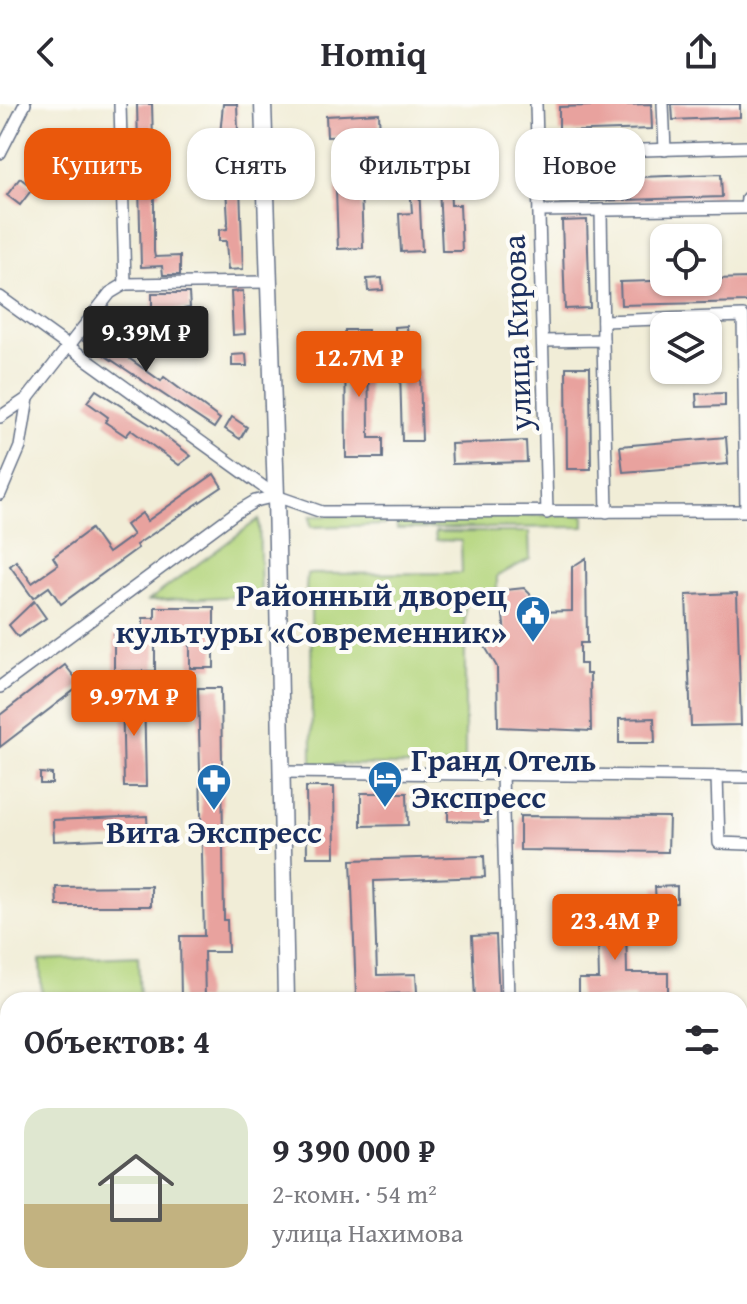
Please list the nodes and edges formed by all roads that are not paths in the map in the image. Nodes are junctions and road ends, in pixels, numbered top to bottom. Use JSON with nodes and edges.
{"nodes":[{"id":1,"x":25,"y":104,"type":"edge"},
{"id":2,"x":120,"y":104,"type":"edge"},
{"id":3,"x":263,"y":104,"type":"edge"},
{"id":4,"x":536,"y":104,"type":"edge"},
{"id":5,"x":663,"y":104,"type":"edge"},
{"id":6,"x":537,"y":128,"type":"edge"},
{"id":7,"x":747,"y":147,"type":"edge"},
{"id":8,"x":645,"y":150,"type":"edge"},
{"id":9,"x":665,"y":150,"type":"junction"},
{"id":10,"x":0,"y":153,"type":"edge"},
{"id":11,"x":539,"y":200,"type":"edge"},
{"id":12,"x":747,"y":206,"type":"edge"},
{"id":13,"x":601,"y":210,"type":"junction"},
{"id":14,"x":539,"y":211,"type":"junction"},
{"id":15,"x":270,"y":282,"type":"junction"},
{"id":16,"x":125,"y":284,"type":"junction"},
{"id":17,"x":0,"y":297,"type":"edge"},
{"id":18,"x":603,"y":321,"type":"junction"},
{"id":19,"x":603,"y":340,"type":"junction"},
{"id":20,"x":543,"y":341,"type":"junction"},
{"id":21,"x":67,"y":347,"type":"junction"},
{"id":22,"x":28,"y":398,"type":"junction"},
{"id":23,"x":0,"y":417,"type":"edge"},
{"id":24,"x":0,"y":494,"type":"edge"},
{"id":25,"x":276,"y":496,"type":"junction"},
{"id":26,"x":747,"y":510,"type":"edge"},
{"id":27,"x":607,"y":512,"type":"junction"},
{"id":28,"x":547,"y":513,"type":"junction"},
{"id":29,"x":1,"y":685,"type":"edge"},
{"id":30,"x":281,"y":772,"type":"junction"},
{"id":31,"x":502,"y":774,"type":"junction"},
{"id":32,"x":717,"y":776,"type":"junction"},
{"id":33,"x":747,"y":777,"type":"edge"},
{"id":34,"x":747,"y":844,"type":"edge"},
{"id":35,"x":286,"y":992,"type":"edge"},
{"id":36,"x":508,"y":992,"type":"edge"}],
"edges":[{"from":1,"to":10,"type":"street"},
{"from":2,"to":16,"type":"street"},
{"from":3,"to":15,"type":"street"},
{"from":4,"to":6,"type":"street","name":"улица Кирова"},
{"from":5,"to":9,"type":"street"},
{"from":7,"to":9,"type":"street"},
{"from":8,"to":9,"type":"street"},
{"from":11,"to":14,"type":"street","name":"улица Кирова"},
{"from":12,"to":13,"type":"street"},
{"from":13,"to":14,"type":"street"},
{"from":13,"to":18,"type":"street"},
{"from":14,"to":20,"type":"street","name":"улица Кирова"},
{"from":15,"to":16,"type":"street"},
{"from":15,"to":25,"type":"street"},
{"from":16,"to":21,"type":"street"},
{"from":17,"to":21,"type":"street"},
{"from":18,"to":19,"type":"street"},
{"from":18,"to":26,"type":"street"},
{"from":19,"to":20,"type":"street"},
{"from":19,"to":27,"type":"street"},
{"from":20,"to":28,"type":"street","name":"улица Кирова"},
{"from":21,"to":22,"type":"street"},
{"from":21,"to":25,"type":"street"},
{"from":22,"to":23,"type":"street"},
{"from":22,"to":24,"type":"street"},
{"from":25,"to":28,"type":"street"},
{"from":25,"to":29,"type":"street"},
{"from":25,"to":30,"type":"street"},
{"from":26,"to":27,"type":"street"},
{"from":27,"to":28,"type":"street"},
{"from":30,"to":31,"type":"street"},
{"from":30,"to":35,"type":"street"},
{"from":31,"to":32,"type":"street"},
{"from":31,"to":36,"type":"street"},
{"from":32,"to":33,"type":"street"},
{"from":32,"to":34,"type":"street"}]}
